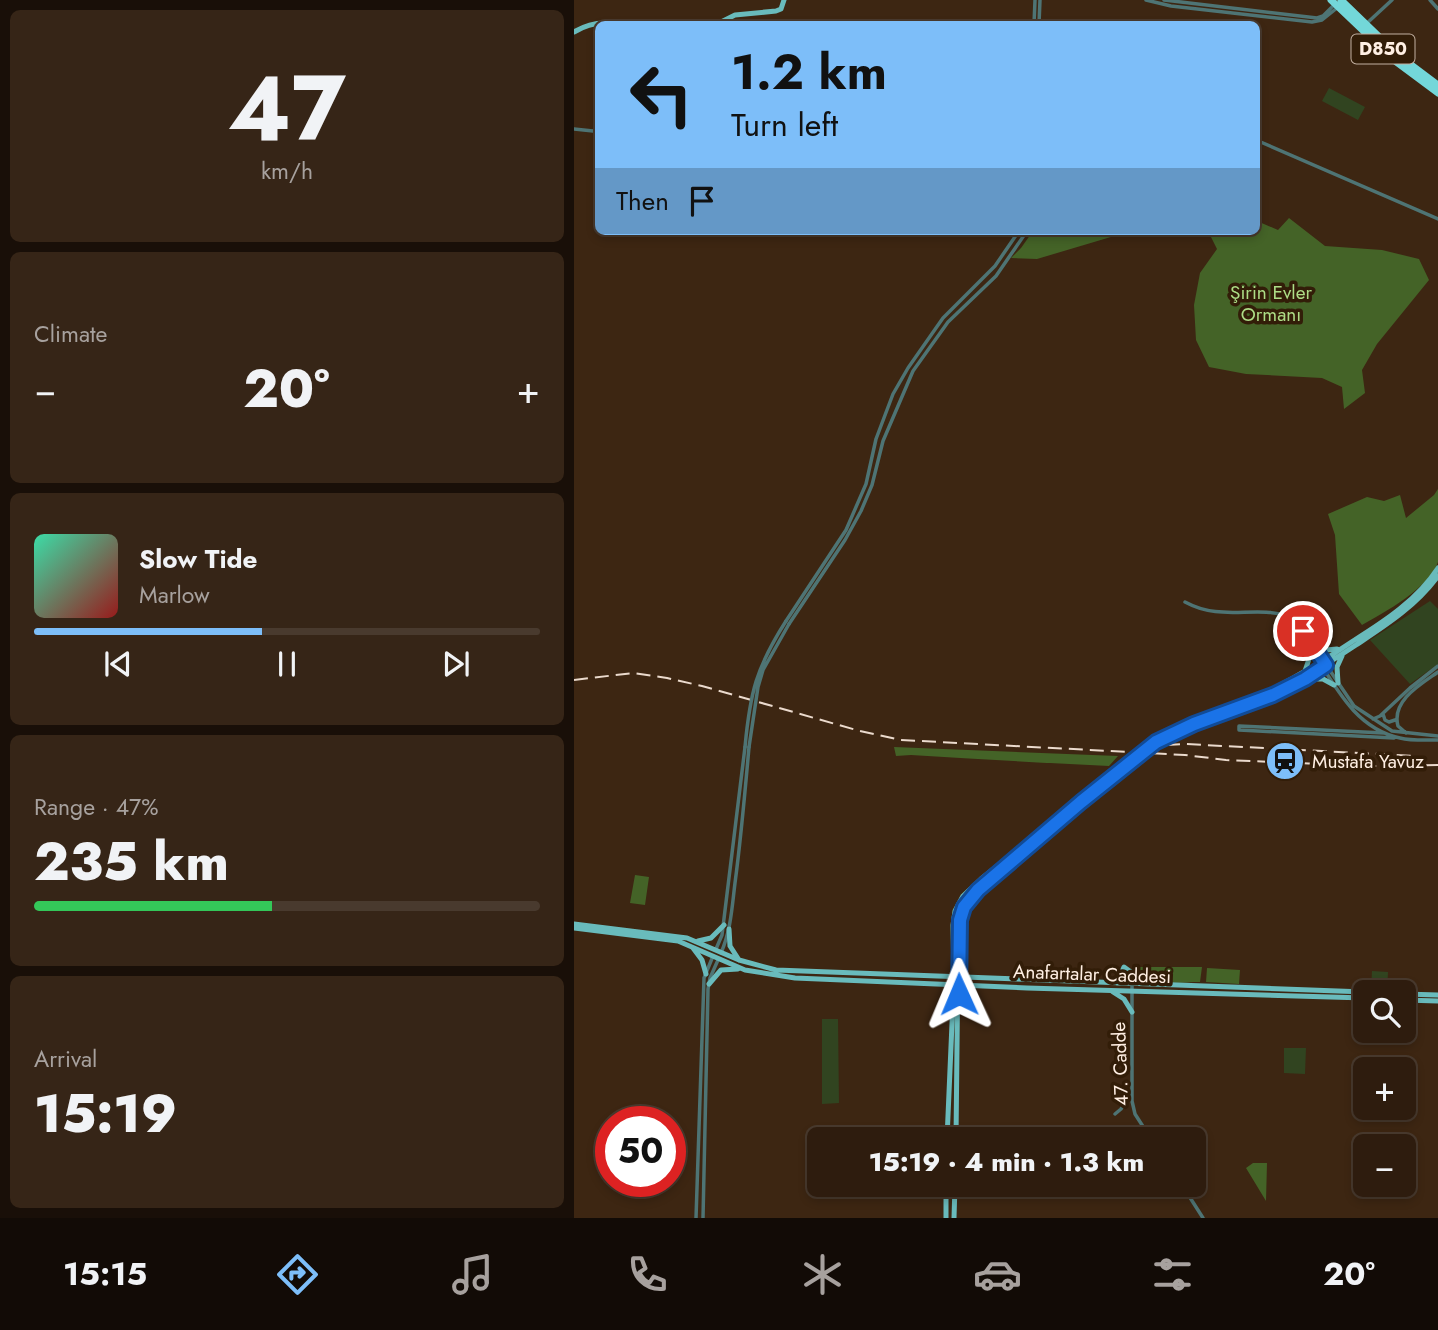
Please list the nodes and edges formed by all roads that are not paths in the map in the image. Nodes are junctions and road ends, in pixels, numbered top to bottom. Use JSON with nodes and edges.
{"nodes":[{"id":1,"x":784,"y":0,"type":"edge"},
{"id":2,"x":1035,"y":0,"type":"edge"},
{"id":3,"x":1041,"y":0,"type":"edge"},
{"id":4,"x":1146,"y":0,"type":"edge"},
{"id":5,"x":1164,"y":0,"type":"edge"},
{"id":6,"x":1392,"y":0,"type":"edge"},
{"id":7,"x":1430,"y":0,"type":"edge"},
{"id":8,"x":1336,"y":3,"type":"edge"},
{"id":9,"x":1438,"y":9,"type":"edge"},
{"id":10,"x":723,"y":21,"type":"edge"},
{"id":11,"x":1034,"y":21,"type":"edge"},
{"id":12,"x":1039,"y":21,"type":"edge"},
{"id":13,"x":595,"y":23,"type":"edge"},
{"id":14,"x":1366,"y":24,"type":"junction"},
{"id":15,"x":574,"y":32,"type":"edge"},
{"id":16,"x":1438,"y":85,"type":"edge"},
{"id":17,"x":1438,"y":93,"type":"edge"},
{"id":18,"x":574,"y":130,"type":"edge"},
{"id":19,"x":595,"y":130,"type":"edge"},
{"id":20,"x":1260,"y":142,"type":"edge"},
{"id":21,"x":1438,"y":219,"type":"edge"},
{"id":22,"x":1016,"y":235,"type":"edge"},
{"id":23,"x":1024,"y":235,"type":"edge"},
{"id":24,"x":1438,"y":568,"type":"edge"},
{"id":25,"x":1438,"y":576,"type":"edge"},
{"id":26,"x":1185,"y":602,"type":"dead end"},
{"id":27,"x":788,"y":622,"type":"junction"},
{"id":28,"x":1310,"y":643,"type":"junction"},
{"id":29,"x":1347,"y":646,"type":"junction"},
{"id":30,"x":1345,"y":653,"type":"junction"},
{"id":31,"x":1323,"y":664,"type":"junction"},
{"id":32,"x":1438,"y":666,"type":"edge"},
{"id":33,"x":1438,"y":672,"type":"edge"},
{"id":34,"x":1303,"y":677,"type":"junction"},
{"id":35,"x":1336,"y":684,"type":"junction"},
{"id":36,"x":1383,"y":714,"type":"junction"},
{"id":37,"x":1373,"y":719,"type":"junction"},
{"id":38,"x":1396,"y":719,"type":"junction"},
{"id":39,"x":1366,"y":721,"type":"junction"},
{"id":40,"x":1361,"y":732,"type":"junction"},
{"id":41,"x":1385,"y":733,"type":"junction"},
{"id":42,"x":1408,"y":734,"type":"junction"},
{"id":43,"x":1401,"y":736,"type":"junction"},
{"id":44,"x":1438,"y":738,"type":"edge"},
{"id":45,"x":1080,"y":801,"type":"junction"},
{"id":46,"x":574,"y":926,"type":"edge"},
{"id":47,"x":726,"y":927,"type":"junction"},
{"id":48,"x":694,"y":943,"type":"junction"},
{"id":49,"x":717,"y":954,"type":"junction"},
{"id":50,"x":953,"y":954,"type":"junction"},
{"id":51,"x":739,"y":960,"type":"junction"},
{"id":52,"x":958,"y":965,"type":"junction"},
{"id":53,"x":745,"y":970,"type":"junction"},
{"id":54,"x":706,"y":974,"type":"junction"},
{"id":55,"x":942,"y":976,"type":"junction"},
{"id":56,"x":956,"y":981,"type":"junction"},
{"id":57,"x":972,"y":982,"type":"junction"},
{"id":58,"x":709,"y":984,"type":"junction"},
{"id":59,"x":1117,"y":984,"type":"junction"},
{"id":60,"x":1132,"y":984,"type":"junction"},
{"id":61,"x":1148,"y":984,"type":"junction"},
{"id":62,"x":1110,"y":991,"type":"junction"},
{"id":63,"x":1132,"y":991,"type":"junction"},
{"id":64,"x":1353,"y":992,"type":"edge"},
{"id":65,"x":959,"y":994,"type":"junction"},
{"id":66,"x":1416,"y":994,"type":"edge"},
{"id":67,"x":1438,"y":995,"type":"edge"},
{"id":68,"x":1353,"y":998,"type":"edge"},
{"id":69,"x":1416,"y":1000,"type":"edge"},
{"id":70,"x":1438,"y":1001,"type":"edge"},
{"id":71,"x":1132,"y":1012,"type":"junction"},
{"id":72,"x":1131,"y":1091,"type":"junction"},
{"id":73,"x":1115,"y":1114,"type":"dead end"},
{"id":74,"x":948,"y":1127,"type":"edge"},
{"id":75,"x":956,"y":1127,"type":"edge"},
{"id":76,"x":1143,"y":1127,"type":"edge"},
{"id":77,"x":946,"y":1197,"type":"edge"},
{"id":78,"x":955,"y":1197,"type":"edge"},
{"id":79,"x":1190,"y":1197,"type":"edge"},
{"id":80,"x":696,"y":1218,"type":"edge"},
{"id":81,"x":703,"y":1218,"type":"edge"},
{"id":82,"x":946,"y":1218,"type":"edge"},
{"id":83,"x":954,"y":1218,"type":"edge"},
{"id":84,"x":1203,"y":1218,"type":"edge"}],
"edges":[{"from":1,"to":10,"type":"main road"},
{"from":2,"to":11,"type":"street"},
{"from":3,"to":12,"type":"street"},
{"from":4,"to":8,"type":"street"},
{"from":5,"to":8,"type":"street"},
{"from":6,"to":14,"type":"street"},
{"from":7,"to":9,"type":"street"},
{"from":8,"to":14,"type":"highway","number":"D850"},
{"from":8,"to":17,"type":"highway","number":"D850"},
{"from":13,"to":15,"type":"main road"},
{"from":14,"to":16,"type":"highway","number":"D850"},
{"from":18,"to":19,"type":"street"},
{"from":20,"to":21,"type":"street"},
{"from":22,"to":27,"type":"street"},
{"from":23,"to":27,"type":"street"},
{"from":24,"to":29,"type":"main road"},
{"from":25,"to":30,"type":"main road"},
{"from":26,"to":28,"type":"street"},
{"from":27,"to":47,"type":"street","bridge":true},
{"from":28,"to":29,"type":"main road"},
{"from":28,"to":31,"type":"street"},
{"from":28,"to":34,"type":"main road"},
{"from":29,"to":31,"type":"main road"},
{"from":30,"to":31,"type":"main road"},
{"from":30,"to":35,"type":"main road"},
{"from":31,"to":34,"type":"main road"},
{"from":31,"to":35,"type":"street"},
{"from":32,"to":36,"type":"street"},
{"from":33,"to":38,"type":"street"},
{"from":34,"to":35,"type":"main road"},
{"from":34,"to":45,"type":"main road","bridge":true},
{"from":35,"to":37,"type":"street"},
{"from":35,"to":39,"type":"street"},
{"from":36,"to":37,"type":"street"},
{"from":36,"to":38,"type":"street"},
{"from":37,"to":43,"type":"street"},
{"from":38,"to":42,"type":"street"},
{"from":39,"to":40,"type":"street"},
{"from":39,"to":41,"type":"street"},
{"from":40,"to":41,"type":"street"},
{"from":40,"to":43,"type":"street"},
{"from":41,"to":43,"type":"street"},
{"from":42,"to":43,"type":"street"},
{"from":42,"to":44,"type":"street"},
{"from":43,"to":44,"type":"street"},
{"from":45,"to":50,"type":"main road"},
{"from":45,"to":52,"type":"main road"},
{"from":46,"to":48,"type":"main road","name":"Anafartalar Caddesi"},
{"from":47,"to":48,"type":"main road"},
{"from":47,"to":49,"type":"street"},
{"from":47,"to":51,"type":"main road"},
{"from":48,"to":49,"type":"main road","name":"Anafartalar Caddesi"},
{"from":48,"to":54,"type":"main road"},
{"from":49,"to":51,"type":"main road","name":"Anafartalar Caddesi"},
{"from":49,"to":53,"type":"main road","name":"Anafartalar Caddesi"},
{"from":49,"to":54,"type":"street"},
{"from":49,"to":58,"type":"street"},
{"from":50,"to":55,"type":"main road"},
{"from":50,"to":56,"type":"main road"},
{"from":51,"to":55,"type":"main road","name":"Anafartalar Caddesi"},
{"from":52,"to":56,"type":"main road"},
{"from":52,"to":57,"type":"main road"},
{"from":53,"to":56,"type":"main road","name":"Anafartalar Caddesi"},
{"from":53,"to":58,"type":"main road"},
{"from":54,"to":80,"type":"street"},
{"from":55,"to":56,"type":"main road","name":"Anafartalar Caddesi"},
{"from":56,"to":57,"type":"main road","name":"Anafartalar Caddesi"},
{"from":56,"to":65,"type":"main road"},
{"from":56,"to":74,"type":"main road"},
{"from":57,"to":59,"type":"main road","name":"Anafartalar Caddesi"},
{"from":57,"to":62,"type":"main road","name":"Anafartalar Caddesi"},
{"from":57,"to":65,"type":"main road"},
{"from":58,"to":81,"type":"street"},
{"from":59,"to":60,"type":"main road","name":"Anafartalar Caddesi"},
{"from":59,"to":61,"type":"main road"},
{"from":60,"to":61,"type":"main road","name":"Anafartalar Caddesi"},
{"from":60,"to":63,"type":"street","name":"47. Cadde"},
{"from":61,"to":64,"type":"main road","name":"Anafartalar Caddesi"},
{"from":62,"to":63,"type":"main road","name":"Anafartalar Caddesi"},
{"from":62,"to":71,"type":"main road"},
{"from":63,"to":68,"type":"main road","name":"Anafartalar Caddesi"},
{"from":63,"to":71,"type":"street","name":"47. Cadde"},
{"from":65,"to":75,"type":"main road"},
{"from":66,"to":67,"type":"main road"},
{"from":69,"to":70,"type":"main road"},
{"from":71,"to":72,"type":"street","name":"47. Cadde"},
{"from":72,"to":73,"type":"street"},
{"from":72,"to":76,"type":"street","name":"47. Cadde"},
{"from":77,"to":82,"type":"main road"},
{"from":78,"to":83,"type":"main road"},
{"from":79,"to":84,"type":"street"}]}
